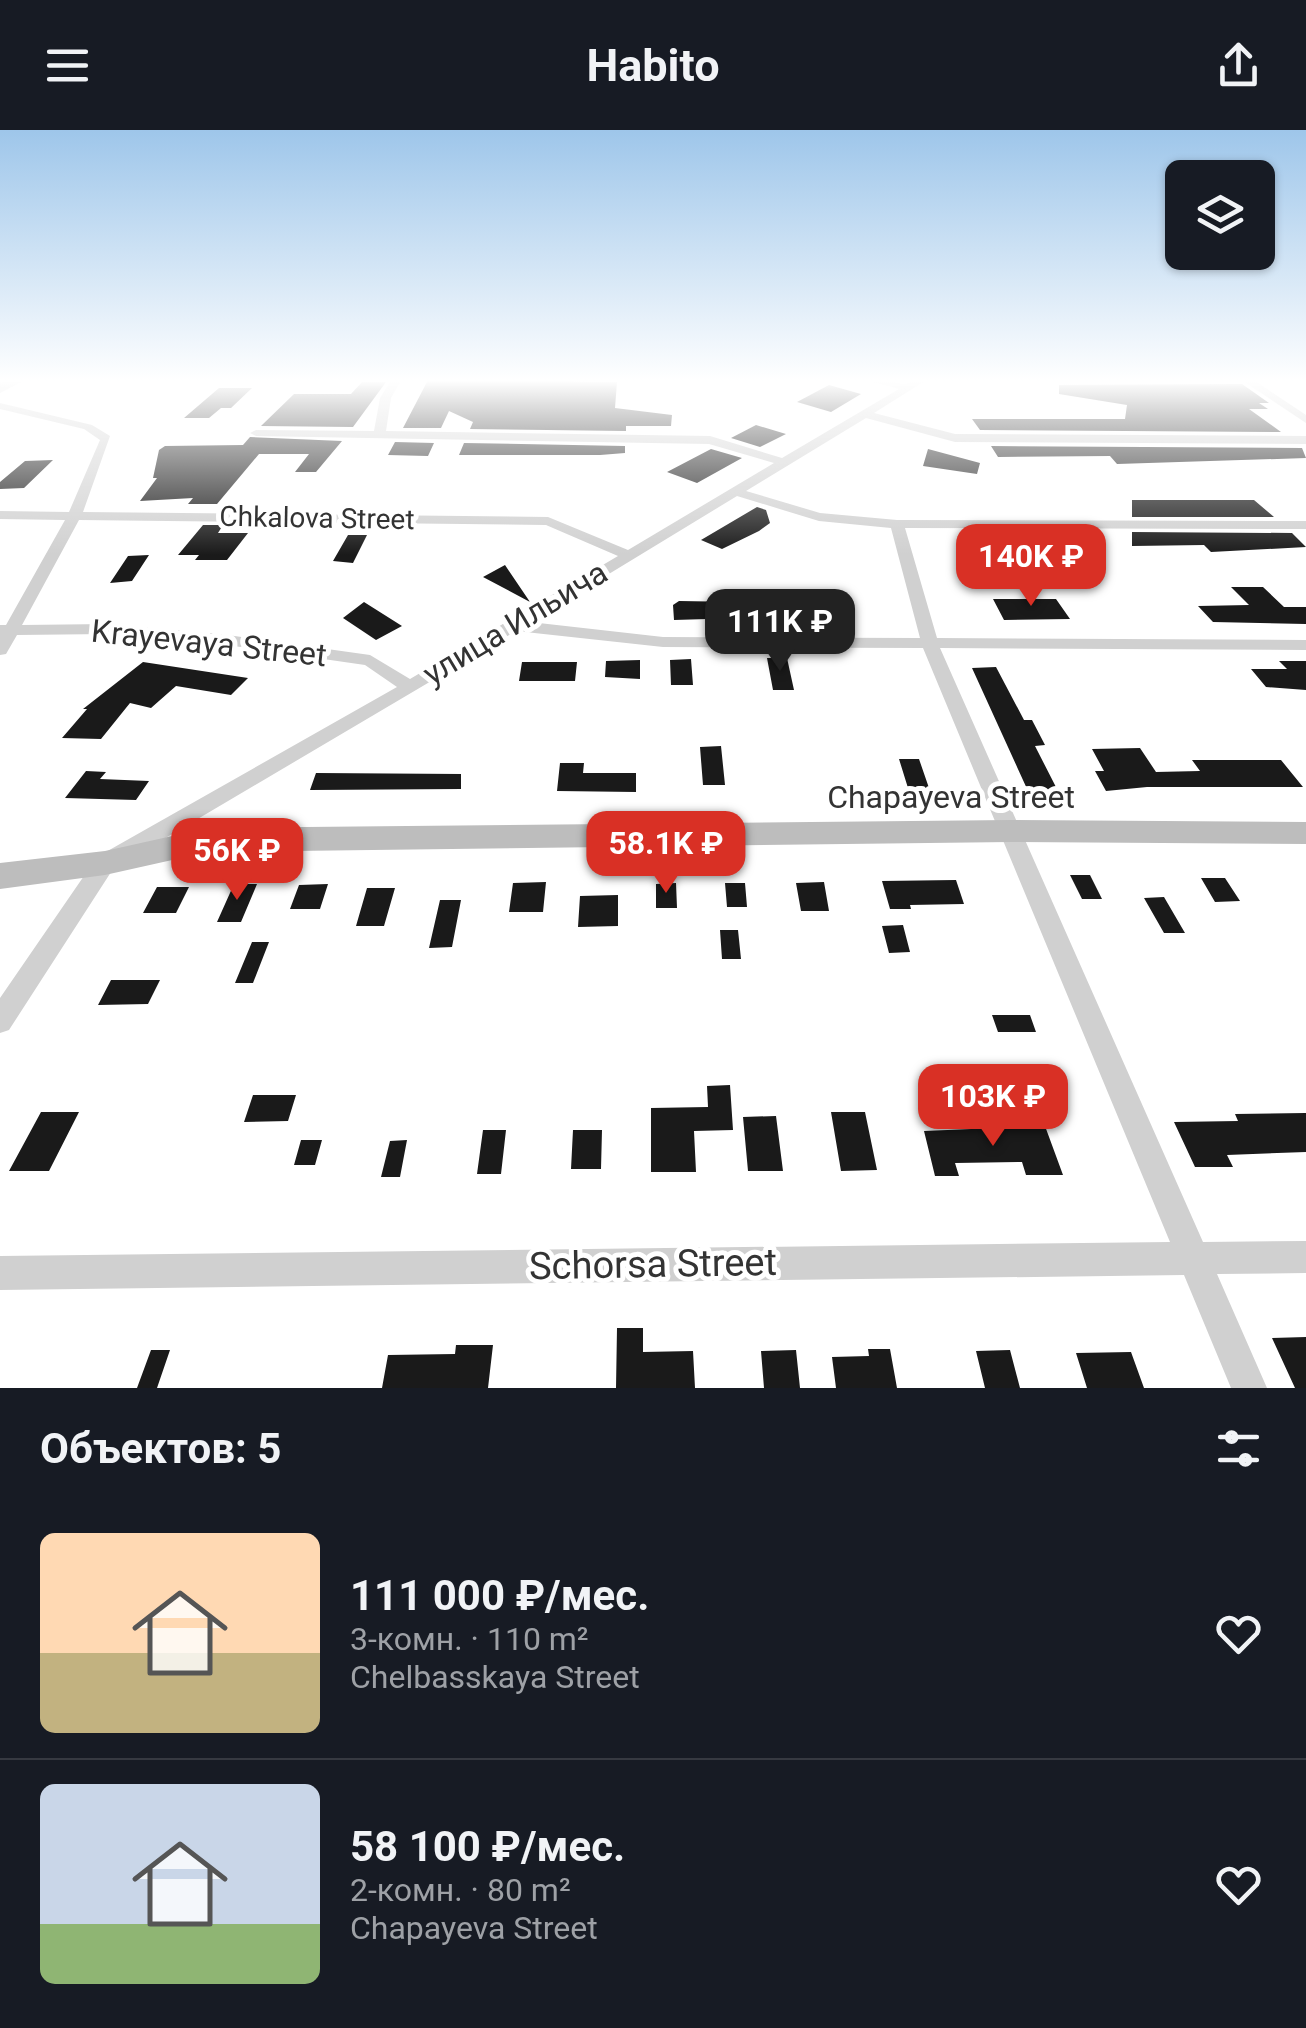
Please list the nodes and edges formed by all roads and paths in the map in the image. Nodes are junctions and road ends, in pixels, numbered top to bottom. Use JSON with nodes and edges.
{"nodes":[{"id":1,"x":104,"y":438,"type":"edge"},
{"id":2,"x":559,"y":438,"type":"edge"},
{"id":3,"x":824,"y":438,"type":"edge"},
{"id":4,"x":955,"y":438,"type":"edge"},
{"id":5,"x":1306,"y":440,"type":"edge"},
{"id":6,"x":782,"y":462,"type":"junction"},
{"id":7,"x":734,"y":492,"type":"junction"},
{"id":8,"x":75,"y":514,"type":"junction"},
{"id":9,"x":0,"y":515,"type":"edge"},
{"id":10,"x":896,"y":524,"type":"junction"},
{"id":11,"x":1306,"y":525,"type":"edge"},
{"id":12,"x":628,"y":555,"type":"junction"},
{"id":13,"x":511,"y":625,"type":"junction"},
{"id":14,"x":6,"y":630,"type":"edge"},
{"id":15,"x":930,"y":644,"type":"junction"},
{"id":16,"x":1306,"y":646,"type":"edge"},
{"id":17,"x":0,"y":650,"type":"edge"},
{"id":18,"x":410,"y":686,"type":"junction"},
{"id":19,"x":1011,"y":831,"type":"junction"},
{"id":20,"x":1306,"y":833,"type":"edge"},
{"id":21,"x":105,"y":864,"type":"junction"},
{"id":22,"x":0,"y":876,"type":"edge"},
{"id":23,"x":0,"y":1021,"type":"edge"},
{"id":24,"x":1306,"y":1257,"type":"edge"},
{"id":25,"x":1195,"y":1258,"type":"junction"},
{"id":26,"x":0,"y":1273,"type":"edge"},
{"id":27,"x":1248,"y":1388,"type":"edge"}],
"edges":[{"from":1,"to":8,"type":"street"},
{"from":2,"to":6,"type":"street"},
{"from":3,"to":6,"type":"street","name":"улица Ильича"},
{"from":4,"to":5,"type":"street"},
{"from":6,"to":7,"type":"street","name":"улица Ильича"},
{"from":7,"to":10,"type":"street"},
{"from":7,"to":12,"type":"street","name":"улица Ильича"},
{"from":8,"to":9,"type":"street","name":"Chkalova Street"},
{"from":8,"to":12,"type":"street","name":"Chkalova Street"},
{"from":8,"to":14,"type":"street"},
{"from":10,"to":11,"type":"street"},
{"from":10,"to":15,"type":"street"},
{"from":12,"to":13,"type":"street","name":"улица Ильича"},
{"from":13,"to":15,"type":"street"},
{"from":13,"to":18,"type":"street","name":"улица Ильича"},
{"from":14,"to":17,"type":"street"},
{"from":14,"to":18,"type":"street","name":"Krayevaya Street"},
{"from":15,"to":16,"type":"street"},
{"from":15,"to":19,"type":"street"},
{"from":18,"to":21,"type":"street","name":"улица Ильича"},
{"from":19,"to":20,"type":"main road","name":"Chapayeva Street"},
{"from":19,"to":21,"type":"main road","name":"Chapayeva Street"},
{"from":19,"to":25,"type":"street"},
{"from":21,"to":22,"type":"main road","name":"Chapayeva Street"},
{"from":21,"to":23,"type":"street"},
{"from":24,"to":25,"type":"street","name":"Schorsa Street"},
{"from":25,"to":26,"type":"street","name":"Schorsa Street"},
{"from":25,"to":27,"type":"street"}]}
